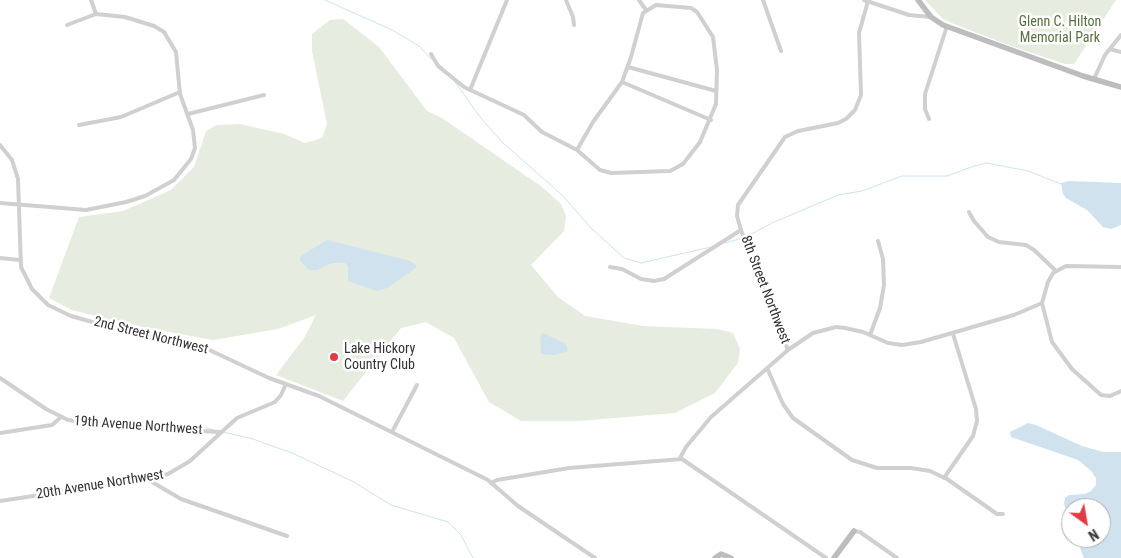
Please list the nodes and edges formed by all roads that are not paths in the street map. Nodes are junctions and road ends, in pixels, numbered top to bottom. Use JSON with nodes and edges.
{"nodes":[{"id":1,"x":91,"y":0,"type":"edge"},
{"id":2,"x":506,"y":0,"type":"edge"},
{"id":3,"x":566,"y":0,"type":"edge"},
{"id":4,"x":639,"y":0,"type":"edge"},
{"id":5,"x":763,"y":0,"type":"edge"},
{"id":6,"x":918,"y":0,"type":"edge"},
{"id":7,"x":866,"y":1,"type":"edge"},
{"id":8,"x":646,"y":10,"type":"junction"},
{"id":9,"x":96,"y":14,"type":"junction"},
{"id":10,"x":931,"y":17,"type":"junction"},
{"id":11,"x":67,"y":25,"type":"dead end"},
{"id":12,"x":574,"y":25,"type":"dead end"},
{"id":13,"x":947,"y":26,"type":"junction"},
{"id":14,"x":1121,"y":35,"type":"edge"},
{"id":15,"x":1110,"y":48,"type":"junction"},
{"id":16,"x":780,"y":51,"type":"dead end"},
{"id":17,"x":1121,"y":52,"type":"edge"},
{"id":18,"x":431,"y":54,"type":"dead end"},
{"id":19,"x":628,"y":67,"type":"junction"},
{"id":20,"x":1094,"y":79,"type":"junction"},
{"id":21,"x":622,"y":82,"type":"junction"},
{"id":22,"x":1121,"y":87,"type":"edge"},
{"id":23,"x":470,"y":90,"type":"junction"},
{"id":24,"x":716,"y":91,"type":"junction"},
{"id":25,"x":180,"y":92,"type":"junction"},
{"id":26,"x":264,"y":96,"type":"dead end"},
{"id":27,"x":188,"y":114,"type":"junction"},
{"id":28,"x":929,"y":119,"type":"dead end"},
{"id":29,"x":711,"y":120,"type":"junction"},
{"id":30,"x":79,"y":125,"type":"dead end"},
{"id":31,"x":0,"y":145,"type":"edge"},
{"id":32,"x":577,"y":150,"type":"junction"},
{"id":33,"x":0,"y":203,"type":"edge"},
{"id":34,"x":20,"y":206,"type":"junction"},
{"id":35,"x":969,"y":212,"type":"dead end"},
{"id":36,"x":741,"y":230,"type":"junction"},
{"id":37,"x":878,"y":241,"type":"dead end"},
{"id":38,"x":0,"y":258,"type":"edge"},
{"id":39,"x":20,"y":260,"type":"junction"},
{"id":40,"x":610,"y":267,"type":"dead end"},
{"id":41,"x":1121,"y":267,"type":"edge"},
{"id":42,"x":1056,"y":271,"type":"junction"},
{"id":43,"x":1042,"y":303,"type":"junction"},
{"id":44,"x":953,"y":334,"type":"junction"},
{"id":45,"x":870,"y":335,"type":"junction"},
{"id":46,"x":788,"y":350,"type":"junction"},
{"id":47,"x":768,"y":368,"type":"junction"},
{"id":48,"x":0,"y":378,"type":"edge"},
{"id":49,"x":286,"y":384,"type":"junction"},
{"id":50,"x":417,"y":385,"type":"dead end"},
{"id":51,"x":1121,"y":391,"type":"edge"},
{"id":52,"x":60,"y":418,"type":"junction"},
{"id":53,"x":220,"y":432,"type":"junction"},
{"id":54,"x":392,"y":432,"type":"junction"},
{"id":55,"x":0,"y":433,"type":"edge"},
{"id":56,"x":680,"y":458,"type":"junction"},
{"id":57,"x":944,"y":478,"type":"junction"},
{"id":58,"x":147,"y":479,"type":"junction"},
{"id":59,"x":492,"y":483,"type":"junction"},
{"id":60,"x":0,"y":501,"type":"edge"},
{"id":61,"x":1003,"y":514,"type":"dead end"},
{"id":62,"x":854,"y":531,"type":"joint"},
{"id":63,"x":287,"y":536,"type":"dead end"},
{"id":64,"x":595,"y":558,"type":"edge"},
{"id":65,"x":715,"y":558,"type":"edge"},
{"id":66,"x":731,"y":558,"type":"edge"},
{"id":67,"x":826,"y":558,"type":"edge"},
{"id":68,"x":834,"y":558,"type":"edge"},
{"id":69,"x":897,"y":558,"type":"edge"}],
"edges":[{"from":1,"to":9,"type":"street"},
{"from":2,"to":23,"type":"street"},
{"from":3,"to":12,"type":"street"},
{"from":4,"to":8,"type":"street"},
{"from":5,"to":16,"type":"street"},
{"from":6,"to":10,"type":"street"},
{"from":7,"to":10,"type":"street"},
{"from":7,"to":36,"type":"street","name":"8th Street Northwest"},
{"from":8,"to":19,"type":"street"},
{"from":8,"to":24,"type":"street"},
{"from":9,"to":11,"type":"street"},
{"from":9,"to":25,"type":"street"},
{"from":10,"to":13,"type":"street"},
{"from":13,"to":20,"type":"street"},
{"from":13,"to":28,"type":"street"},
{"from":14,"to":15,"type":"street"},
{"from":15,"to":17,"type":"street"},
{"from":15,"to":20,"type":"street"},
{"from":18,"to":23,"type":"street"},
{"from":19,"to":21,"type":"street"},
{"from":19,"to":24,"type":"street"},
{"from":20,"to":22,"type":"street"},
{"from":21,"to":29,"type":"street"},
{"from":21,"to":32,"type":"street"},
{"from":23,"to":32,"type":"street"},
{"from":24,"to":29,"type":"street"},
{"from":25,"to":27,"type":"street"},
{"from":25,"to":30,"type":"street"},
{"from":26,"to":27,"type":"street"},
{"from":27,"to":34,"type":"street"},
{"from":29,"to":32,"type":"street"},
{"from":31,"to":34,"type":"street","name":"2nd Street Northwest"},
{"from":33,"to":34,"type":"street"},
{"from":34,"to":39,"type":"street","name":"2nd Street Northwest"},
{"from":35,"to":42,"type":"street"},
{"from":36,"to":40,"type":"street"},
{"from":36,"to":46,"type":"street","name":"8th Street Northwest"},
{"from":37,"to":45,"type":"street"},
{"from":38,"to":39,"type":"street"},
{"from":39,"to":49,"type":"street","name":"2nd Street Northwest"},
{"from":41,"to":42,"type":"street"},
{"from":42,"to":43,"type":"street"},
{"from":43,"to":44,"type":"street"},
{"from":43,"to":51,"type":"street"},
{"from":44,"to":45,"type":"street"},
{"from":44,"to":57,"type":"street"},
{"from":45,"to":46,"type":"street"},
{"from":46,"to":47,"type":"street"},
{"from":47,"to":56,"type":"street"},
{"from":47,"to":57,"type":"street"},
{"from":48,"to":52,"type":"street"},
{"from":49,"to":53,"type":"street","name":"20th Avenue Northwest"},
{"from":49,"to":54,"type":"street","name":"2nd Street Northwest"},
{"from":50,"to":54,"type":"street"},
{"from":52,"to":53,"type":"street","name":"19th Avenue Northwest"},
{"from":52,"to":55,"type":"street","name":"19th Avenue Northwest"},
{"from":53,"to":58,"type":"street","name":"20th Avenue Northwest"},
{"from":54,"to":59,"type":"street","name":"2nd Street Northwest"},
{"from":56,"to":59,"type":"street"},
{"from":56,"to":67,"type":"street"},
{"from":57,"to":61,"type":"street"},
{"from":58,"to":60,"type":"street","name":"20th Avenue Northwest"},
{"from":58,"to":63,"type":"street"},
{"from":59,"to":64,"type":"street","name":"2nd Street Northwest"},
{"from":62,"to":68,"type":"street"},
{"from":62,"to":69,"type":"street"},
{"from":65,"to":66,"type":"street"}]}
